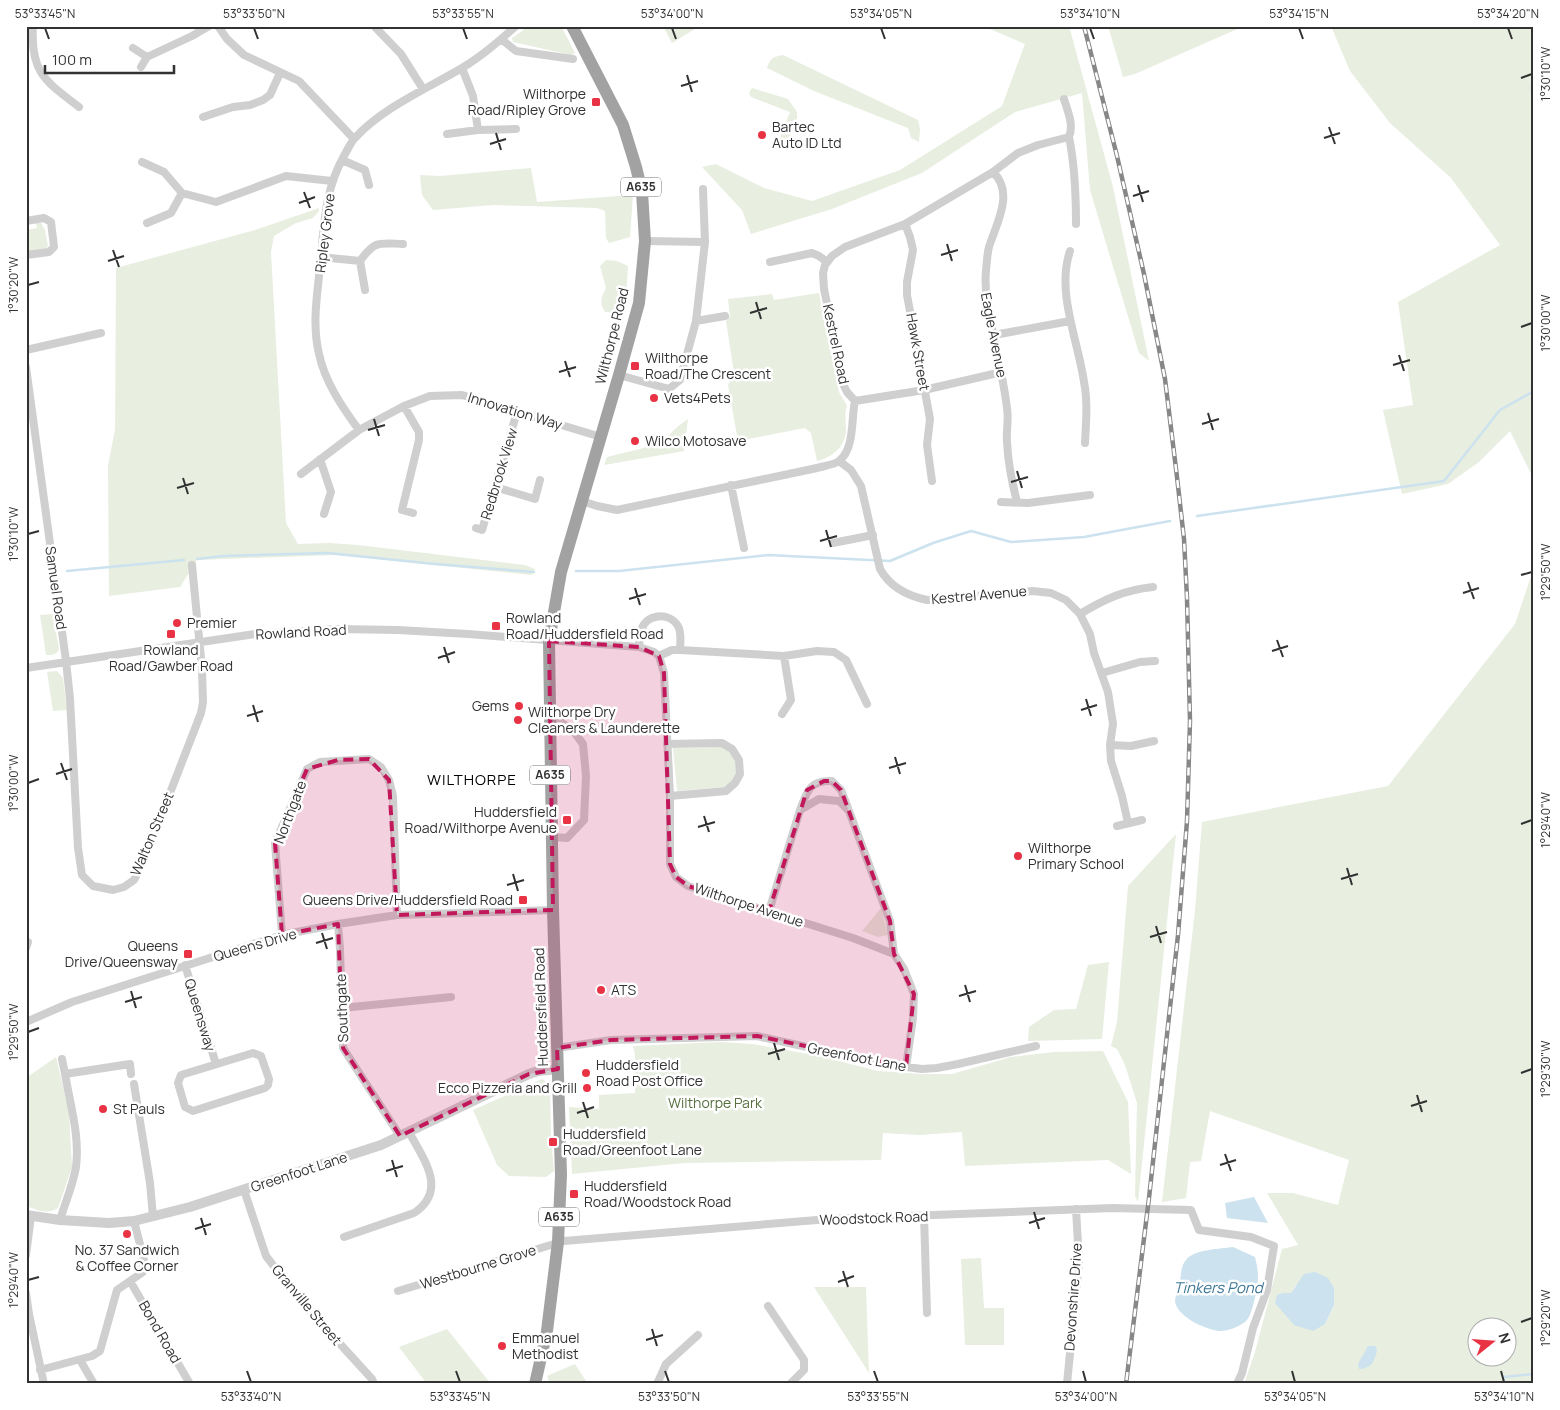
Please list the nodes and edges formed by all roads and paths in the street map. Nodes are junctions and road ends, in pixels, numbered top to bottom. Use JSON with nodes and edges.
{"nodes":[{"id":1,"x":33,"y":26,"type":"edge"},
{"id":2,"x":209,"y":26,"type":"edge"},
{"id":3,"x":218,"y":26,"type":"edge"},
{"id":4,"x":374,"y":26,"type":"edge"},
{"id":5,"x":516,"y":26,"type":"edge"},
{"id":6,"x":572,"y":26,"type":"edge"},
{"id":7,"x":501,"y":39,"type":"junction"},
{"id":8,"x":133,"y":48,"type":"dead end"},
{"id":9,"x":148,"y":57,"type":"junction"},
{"id":10,"x":573,"y":59,"type":"dead end"},
{"id":11,"x":141,"y":67,"type":"dead end"},
{"id":12,"x":462,"y":68,"type":"junction"},
{"id":13,"x":280,"y":73,"type":"junction"},
{"id":14,"x":423,"y":88,"type":"junction"},
{"id":15,"x":1064,"y":99,"type":"dead end"},
{"id":16,"x":79,"y":107,"type":"dead end"},
{"id":17,"x":203,"y":116,"type":"dead end"},
{"id":18,"x":516,"y":129,"type":"dead end"},
{"id":19,"x":478,"y":130,"type":"junction"},
{"id":20,"x":447,"y":134,"type":"dead end"},
{"id":21,"x":1069,"y":137,"type":"junction"},
{"id":22,"x":354,"y":138,"type":"junction"},
{"id":23,"x":342,"y":160,"type":"junction"},
{"id":24,"x":142,"y":162,"type":"dead end"},
{"id":25,"x":993,"y":172,"type":"junction"},
{"id":26,"x":332,"y":181,"type":"junction"},
{"id":27,"x":369,"y":185,"type":"dead end"},
{"id":28,"x":703,"y":189,"type":"dead end"},
{"id":29,"x":182,"y":193,"type":"junction"},
{"id":30,"x":26,"y":221,"type":"edge"},
{"id":31,"x":147,"y":223,"type":"dead end"},
{"id":32,"x":905,"y":224,"type":"junction"},
{"id":33,"x":1076,"y":224,"type":"dead end"},
{"id":34,"x":645,"y":241,"type":"junction"},
{"id":35,"x":705,"y":242,"type":"junction"},
{"id":36,"x":403,"y":244,"type":"dead end"},
{"id":37,"x":1070,"y":250,"type":"dead end"},
{"id":38,"x":26,"y":255,"type":"edge"},
{"id":39,"x":321,"y":257,"type":"junction"},
{"id":40,"x":791,"y":258,"type":"junction"},
{"id":41,"x":360,"y":261,"type":"junction"},
{"id":42,"x":770,"y":262,"type":"dead end"},
{"id":43,"x":827,"y":262,"type":"junction"},
{"id":44,"x":793,"y":267,"type":"dead end"},
{"id":45,"x":364,"y":290,"type":"dead end"},
{"id":46,"x":725,"y":316,"type":"dead end"},
{"id":47,"x":696,"y":321,"type":"junction"},
{"id":48,"x":1070,"y":321,"type":"junction"},
{"id":49,"x":101,"y":333,"type":"dead end"},
{"id":50,"x":994,"y":335,"type":"junction"},
{"id":51,"x":26,"y":350,"type":"edge"},
{"id":52,"x":26,"y":367,"type":"edge"},
{"id":53,"x":1002,"y":372,"type":"junction"},
{"id":54,"x":619,"y":374,"type":"junction"},
{"id":55,"x":924,"y":390,"type":"junction"},
{"id":56,"x":855,"y":401,"type":"junction"},
{"id":57,"x":404,"y":406,"type":"junction"},
{"id":58,"x":518,"y":412,"type":"junction"},
{"id":59,"x":359,"y":430,"type":"junction"},
{"id":60,"x":601,"y":437,"type":"junction"},
{"id":61,"x":1086,"y":443,"type":"dead end"},
{"id":62,"x":320,"y":459,"type":"junction"},
{"id":63,"x":839,"y":461,"type":"junction"},
{"id":64,"x":301,"y":474,"type":"dead end"},
{"id":65,"x":540,"y":480,"type":"dead end"},
{"id":66,"x":932,"y":481,"type":"dead end"},
{"id":67,"x":730,"y":485,"type":"junction"},
{"id":68,"x":495,"y":487,"type":"junction"},
{"id":69,"x":1090,"y":495,"type":"dead end"},
{"id":70,"x":582,"y":501,"type":"junction"},
{"id":71,"x":1001,"y":502,"type":"dead end"},
{"id":72,"x":1017,"y":502,"type":"junction"},
{"id":73,"x":413,"y":513,"type":"dead end"},
{"id":74,"x":324,"y":514,"type":"dead end"},
{"id":75,"x":476,"y":528,"type":"dead end"},
{"id":76,"x":873,"y":535,"type":"junction"},
{"id":77,"x":833,"y":542,"type":"dead end"},
{"id":78,"x":744,"y":548,"type":"dead end"},
{"id":79,"x":192,"y":565,"type":"dead end"},
{"id":80,"x":561,"y":572,"type":"joint"},
{"id":81,"x":1153,"y":587,"type":"dead end"},
{"id":82,"x":1080,"y":614,"type":"junction"},
{"id":83,"x":199,"y":641,"type":"junction"},
{"id":84,"x":549,"y":641,"type":"junction"},
{"id":85,"x":639,"y":647,"type":"junction"},
{"id":86,"x":680,"y":650,"type":"junction"},
{"id":87,"x":659,"y":656,"type":"junction"},
{"id":88,"x":784,"y":656,"type":"junction"},
{"id":89,"x":66,"y":661,"type":"junction"},
{"id":90,"x":1156,"y":661,"type":"dead end"},
{"id":91,"x":26,"y":668,"type":"edge"},
{"id":92,"x":1102,"y":674,"type":"junction"},
{"id":93,"x":867,"y":704,"type":"dead end"},
{"id":94,"x":782,"y":714,"type":"dead end"},
{"id":95,"x":549,"y":722,"type":"junction"},
{"id":96,"x":1154,"y":741,"type":"dead end"},
{"id":97,"x":667,"y":744,"type":"junction"},
{"id":98,"x":1110,"y":745,"type":"junction"},
{"id":99,"x":670,"y":796,"type":"junction"},
{"id":100,"x":800,"y":810,"type":"junction"},
{"id":101,"x":849,"y":811,"type":"junction"},
{"id":102,"x":1142,"y":820,"type":"dead end"},
{"id":103,"x":1128,"y":823,"type":"junction"},
{"id":104,"x":1117,"y":826,"type":"dead end"},
{"id":105,"x":553,"y":837,"type":"junction"},
{"id":106,"x":553,"y":910,"type":"junction"},
{"id":107,"x":769,"y":911,"type":"junction"},
{"id":108,"x":397,"y":915,"type":"junction"},
{"id":109,"x":338,"y":924,"type":"junction"},
{"id":110,"x":282,"y":935,"type":"junction"},
{"id":111,"x":894,"y":954,"type":"junction"},
{"id":112,"x":185,"y":965,"type":"junction"},
{"id":113,"x":451,"y":997,"type":"dead end"},
{"id":114,"x":342,"y":1008,"type":"junction"},
{"id":115,"x":27,"y":1019,"type":"edge"},
{"id":116,"x":1036,"y":1046,"type":"dead end"},
{"id":117,"x":557,"y":1048,"type":"junction"},
{"id":118,"x":62,"y":1059,"type":"dead end"},
{"id":119,"x":216,"y":1064,"type":"junction"},
{"id":120,"x":906,"y":1067,"type":"junction"},
{"id":121,"x":558,"y":1069,"type":"junction"},
{"id":122,"x":65,"y":1074,"type":"junction"},
{"id":123,"x":131,"y":1074,"type":"dead end"},
{"id":124,"x":134,"y":1084,"type":"dead end"},
{"id":125,"x":404,"y":1134,"type":"junction"},
{"id":126,"x":244,"y":1190,"type":"junction"},
{"id":127,"x":1076,"y":1209,"type":"junction"},
{"id":128,"x":29,"y":1216,"type":"edge"},
{"id":129,"x":924,"y":1216,"type":"junction"},
{"id":130,"x":153,"y":1217,"type":"junction"},
{"id":131,"x":60,"y":1220,"type":"junction"},
{"id":132,"x":134,"y":1221,"type":"junction"},
{"id":133,"x":344,"y":1236,"type":"dead end"},
{"id":134,"x":558,"y":1242,"type":"junction"},
{"id":135,"x":26,"y":1255,"type":"edge"},
{"id":136,"x":130,"y":1281,"type":"junction"},
{"id":137,"x":398,"y":1291,"type":"dead end"},
{"id":138,"x":26,"y":1293,"type":"edge"},
{"id":139,"x":768,"y":1306,"type":"dead end"},
{"id":140,"x":927,"y":1313,"type":"dead end"},
{"id":141,"x":28,"y":1315,"type":"edge"},
{"id":142,"x":698,"y":1335,"type":"dead end"},
{"id":143,"x":80,"y":1360,"type":"junction"},
{"id":144,"x":40,"y":1370,"type":"junction"},
{"id":145,"x":537,"y":1382,"type":"edge"},
{"id":146,"x":44,"y":1384,"type":"edge"},
{"id":147,"x":94,"y":1384,"type":"edge"},
{"id":148,"x":190,"y":1384,"type":"edge"},
{"id":149,"x":374,"y":1384,"type":"edge"},
{"id":150,"x":657,"y":1384,"type":"edge"},
{"id":151,"x":790,"y":1384,"type":"edge"},
{"id":152,"x":1067,"y":1384,"type":"edge"},
{"id":153,"x":1237,"y":1384,"type":"edge"}],
"edges":[{"from":1,"to":16,"type":"street"},
{"from":2,"to":9,"type":"street"},
{"from":3,"to":13,"type":"street"},
{"from":4,"to":14,"type":"street"},
{"from":5,"to":7,"type":"street","name":"Ripley Grove"},
{"from":6,"to":34,"type":"highway","name":"Wilthorpe Road","number":"A635"},
{"from":7,"to":10,"type":"street"},
{"from":7,"to":12,"type":"street","name":"Ripley Grove"},
{"from":8,"to":9,"type":"street"},
{"from":9,"to":11,"type":"street"},
{"from":12,"to":14,"type":"street","name":"Ripley Grove"},
{"from":12,"to":19,"type":"street"},
{"from":13,"to":17,"type":"street"},
{"from":13,"to":22,"type":"street"},
{"from":14,"to":22,"type":"street","name":"Ripley Grove"},
{"from":15,"to":21,"type":"street"},
{"from":18,"to":19,"type":"street"},
{"from":19,"to":20,"type":"street"},
{"from":21,"to":25,"type":"street"},
{"from":21,"to":33,"type":"street"},
{"from":22,"to":23,"type":"street","name":"Ripley Grove"},
{"from":23,"to":26,"type":"street","name":"Ripley Grove"},
{"from":23,"to":27,"type":"street"},
{"from":24,"to":29,"type":"street"},
{"from":25,"to":32,"type":"street"},
{"from":25,"to":50,"type":"street","name":"Eagle Avenue"},
{"from":26,"to":29,"type":"street"},
{"from":26,"to":39,"type":"street","name":"Ripley Grove"},
{"from":28,"to":35,"type":"street"},
{"from":29,"to":31,"type":"street"},
{"from":30,"to":38,"type":"street"},
{"from":32,"to":43,"type":"street"},
{"from":32,"to":55,"type":"street","name":"Hawk Street"},
{"from":34,"to":35,"type":"street"},
{"from":34,"to":54,"type":"highway","name":"Wilthorpe Road","number":"A635"},
{"from":35,"to":47,"type":"street"},
{"from":36,"to":41,"type":"street"},
{"from":37,"to":48,"type":"street"},
{"from":39,"to":41,"type":"street"},
{"from":39,"to":59,"type":"street","name":"Ripley Grove"},
{"from":40,"to":42,"type":"street"},
{"from":40,"to":43,"type":"street"},
{"from":40,"to":44,"type":"street"},
{"from":41,"to":45,"type":"street"},
{"from":43,"to":56,"type":"street","name":"Kestrel Road"},
{"from":46,"to":47,"type":"street"},
{"from":47,"to":54,"type":"street"},
{"from":48,"to":50,"type":"street"},
{"from":48,"to":61,"type":"street"},
{"from":49,"to":51,"type":"street"},
{"from":50,"to":53,"type":"street","name":"Eagle Avenue"},
{"from":52,"to":89,"type":"street","name":"Samuel Road"},
{"from":53,"to":55,"type":"street"},
{"from":53,"to":72,"type":"street","name":"Eagle Avenue"},
{"from":54,"to":60,"type":"highway","name":"Wilthorpe Road","number":"A635"},
{"from":55,"to":56,"type":"street"},
{"from":55,"to":66,"type":"street","name":"Hawk Street"},
{"from":56,"to":63,"type":"street","name":"Kestrel Road"},
{"from":57,"to":58,"type":"street","name":"Innovation Way"},
{"from":57,"to":59,"type":"street","name":"Innovation Way"},
{"from":57,"to":73,"type":"street"},
{"from":58,"to":60,"type":"street","name":"Innovation Way"},
{"from":58,"to":68,"type":"street","name":"Redbrook View"},
{"from":59,"to":62,"type":"street","name":"Innovation Way"},
{"from":60,"to":70,"type":"highway","name":"Wilthorpe Road","number":"A635"},
{"from":62,"to":64,"type":"street","name":"Innovation Way"},
{"from":62,"to":74,"type":"street"},
{"from":63,"to":67,"type":"street"},
{"from":63,"to":76,"type":"street","name":"Kestrel Avenue"},
{"from":65,"to":68,"type":"street"},
{"from":67,"to":70,"type":"street"},
{"from":67,"to":78,"type":"street"},
{"from":68,"to":75,"type":"street","name":"Redbrook View"},
{"from":69,"to":72,"type":"street"},
{"from":70,"to":80,"type":"highway","name":"Wilthorpe Road","number":"A635"},
{"from":71,"to":72,"type":"street"},
{"from":76,"to":77,"type":"street"},
{"from":76,"to":82,"type":"street","name":"Kestrel Avenue"},
{"from":79,"to":83,"type":"street","name":"Walton Street"},
{"from":80,"to":84,"type":"highway","name":"Huddersfield Road","number":"A635"},
{"from":81,"to":82,"type":"street"},
{"from":82,"to":92,"type":"street","name":"Kestrel Avenue"},
{"from":83,"to":84,"type":"street","name":"Rowland Road"},
{"from":83,"to":89,"type":"street","name":"Rowland Road"},
{"from":83,"to":89,"type":"street","name":"Walton Street"},
{"from":84,"to":85,"type":"street"},
{"from":84,"to":95,"type":"highway","name":"Huddersfield Road","number":"A635"},
{"from":85,"to":86,"type":"street"},
{"from":85,"to":87,"type":"street"},
{"from":86,"to":87,"type":"street"},
{"from":86,"to":88,"type":"street"},
{"from":87,"to":97,"type":"street","name":"Wilthorpe Avenue"},
{"from":88,"to":93,"type":"street"},
{"from":88,"to":94,"type":"street"},
{"from":89,"to":91,"type":"street","name":"Rowland Road"},
{"from":90,"to":92,"type":"street"},
{"from":92,"to":98,"type":"street","name":"Kestrel Avenue"},
{"from":95,"to":105,"type":"highway","name":"Huddersfield Road","number":"A635"},
{"from":95,"to":105,"type":"street"},
{"from":96,"to":98,"type":"street"},
{"from":97,"to":99,"type":"street","name":"Wilthorpe Avenue"},
{"from":97,"to":99,"type":"street"},
{"from":98,"to":103,"type":"street","name":"Kestrel Avenue"},
{"from":99,"to":107,"type":"street","name":"Wilthorpe Avenue"},
{"from":100,"to":101,"type":"street"},
{"from":100,"to":101,"type":"street"},
{"from":100,"to":107,"type":"street"},
{"from":101,"to":111,"type":"street"},
{"from":102,"to":103,"type":"street"},
{"from":103,"to":104,"type":"street"},
{"from":105,"to":106,"type":"highway","name":"Huddersfield Road","number":"A635"},
{"from":106,"to":108,"type":"street","name":"Queens Drive"},
{"from":106,"to":117,"type":"highway","name":"Huddersfield Road","number":"A635"},
{"from":107,"to":111,"type":"street","name":"Wilthorpe Avenue"},
{"from":108,"to":109,"type":"street","name":"Queens Drive"},
{"from":108,"to":110,"type":"street","name":"Northgate"},
{"from":109,"to":110,"type":"street","name":"Queens Drive"},
{"from":109,"to":114,"type":"street","name":"Southgate"},
{"from":110,"to":112,"type":"street","name":"Queens Drive"},
{"from":111,"to":120,"type":"street"},
{"from":112,"to":115,"type":"street","name":"Queens Drive"},
{"from":112,"to":119,"type":"street","name":"Queensway"},
{"from":113,"to":114,"type":"street"},
{"from":114,"to":125,"type":"street","name":"Southgate"},
{"from":116,"to":120,"type":"street","name":"Greenfoot Lane"},
{"from":117,"to":120,"type":"street","name":"Greenfoot Lane"},
{"from":117,"to":121,"type":"highway","name":"Huddersfield Road","number":"A635"},
{"from":118,"to":122,"type":"street"},
{"from":119,"to":119,"type":"street","name":"Queensway"},
{"from":121,"to":125,"type":"street","name":"Greenfoot Lane"},
{"from":121,"to":134,"type":"highway","name":"Huddersfield Road","number":"A635"},
{"from":122,"to":123,"type":"street"},
{"from":122,"to":131,"type":"street"},
{"from":124,"to":130,"type":"street"},
{"from":125,"to":126,"type":"street","name":"Greenfoot Lane"},
{"from":125,"to":133,"type":"street","name":"Southgate"},
{"from":126,"to":130,"type":"street","name":"Greenfoot Lane"},
{"from":126,"to":149,"type":"street","name":"Granville Street"},
{"from":127,"to":129,"type":"street","name":"Woodstock Road"},
{"from":127,"to":152,"type":"street","name":"Devonshire Drive"},
{"from":127,"to":153,"type":"street","name":"Woodstock Road"},
{"from":128,"to":131,"type":"street","name":"Greenfoot Lane"},
{"from":128,"to":135,"type":"street"},
{"from":129,"to":134,"type":"street","name":"Woodstock Road"},
{"from":129,"to":140,"type":"street"},
{"from":130,"to":132,"type":"street","name":"Greenfoot Lane"},
{"from":131,"to":132,"type":"street","name":"Greenfoot Lane"},
{"from":132,"to":136,"type":"street"},
{"from":134,"to":137,"type":"street","name":"Westbourne Grove"},
{"from":134,"to":145,"type":"highway","name":"Huddersfield Road","number":"A635"},
{"from":136,"to":143,"type":"street"},
{"from":136,"to":148,"type":"street","name":"Bond Road"},
{"from":138,"to":141,"type":"street"},
{"from":139,"to":151,"type":"street"},
{"from":141,"to":144,"type":"street"},
{"from":142,"to":150,"type":"street"},
{"from":143,"to":144,"type":"street"},
{"from":143,"to":147,"type":"street"},
{"from":144,"to":146,"type":"street"}]}
